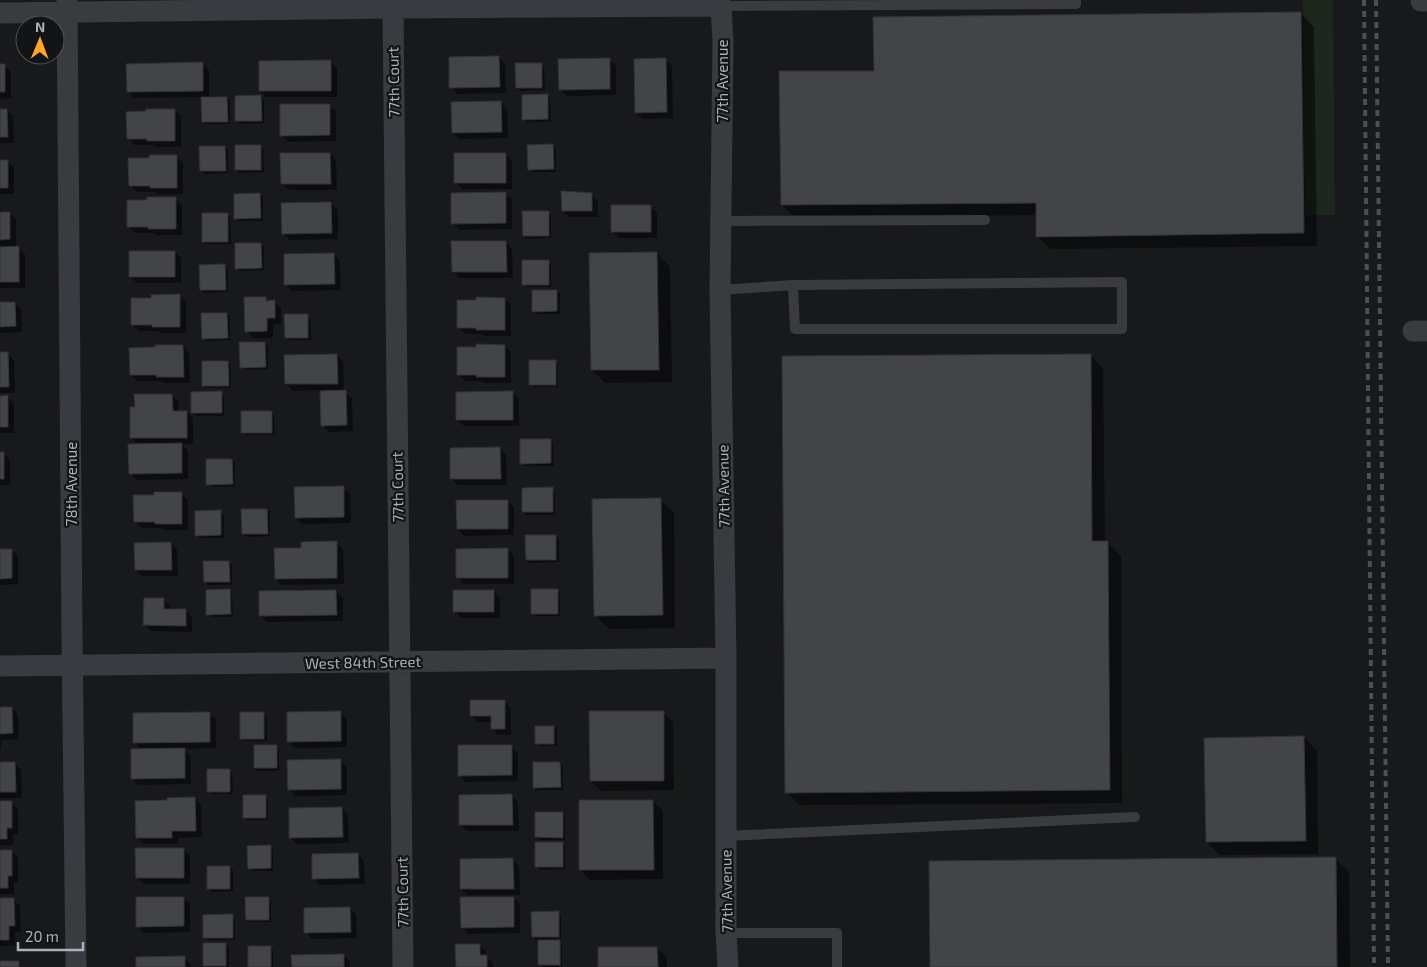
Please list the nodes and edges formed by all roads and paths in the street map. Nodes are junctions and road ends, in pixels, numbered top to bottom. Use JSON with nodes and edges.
{"nodes":[{"id":1,"x":1076,"y":0,"type":"edge"},
{"id":2,"x":914,"y":2,"type":"edge"},
{"id":3,"x":721,"y":6,"type":"junction"},
{"id":4,"x":67,"y":7,"type":"edge"},
{"id":5,"x":393,"y":8,"type":"junction"},
{"id":6,"x":0,"y":13,"type":"edge"},
{"id":7,"x":985,"y":220,"type":"dead end"},
{"id":8,"x":721,"y":221,"type":"junction"},
{"id":9,"x":793,"y":285,"type":"junction"},
{"id":10,"x":720,"y":290,"type":"junction"},
{"id":11,"x":726,"y":658,"type":"junction"},
{"id":12,"x":399,"y":662,"type":"junction"},
{"id":13,"x":0,"y":666,"type":"edge"},
{"id":14,"x":72,"y":666,"type":"junction"},
{"id":15,"x":1135,"y":817,"type":"dead end"},
{"id":16,"x":726,"y":836,"type":"junction"},
{"id":17,"x":726,"y":933,"type":"junction"},
{"id":18,"x":76,"y":967,"type":"edge"},
{"id":19,"x":403,"y":967,"type":"edge"},
{"id":20,"x":728,"y":967,"type":"edge"},
{"id":21,"x":837,"y":967,"type":"edge"}],
"edges":[{"from":1,"to":2,"type":"lane"},
{"from":2,"to":3,"type":"lane"},
{"from":3,"to":5,"type":"street"},
{"from":3,"to":8,"type":"street","name":"77th Avenue"},
{"from":4,"to":5,"type":"street"},
{"from":4,"to":6,"type":"street"},
{"from":4,"to":14,"type":"street","name":"78th Avenue"},
{"from":5,"to":12,"type":"street","name":"77th Court"},
{"from":7,"to":8,"type":"lane"},
{"from":8,"to":10,"type":"street","name":"77th Avenue"},
{"from":9,"to":9,"type":"lane"},
{"from":9,"to":10,"type":"lane"},
{"from":10,"to":11,"type":"street","name":"77th Avenue"},
{"from":11,"to":12,"type":"street","name":"West 84th Street"},
{"from":11,"to":16,"type":"street","name":"77th Avenue"},
{"from":12,"to":14,"type":"street","name":"West 84th Street"},
{"from":12,"to":19,"type":"street","name":"77th Court"},
{"from":13,"to":14,"type":"street","name":"West 84th Street"},
{"from":14,"to":18,"type":"street","name":"78th Avenue"},
{"from":15,"to":16,"type":"lane"},
{"from":16,"to":17,"type":"street","name":"77th Avenue"},
{"from":17,"to":20,"type":"street","name":"77th Avenue"},
{"from":17,"to":21,"type":"lane"}]}
